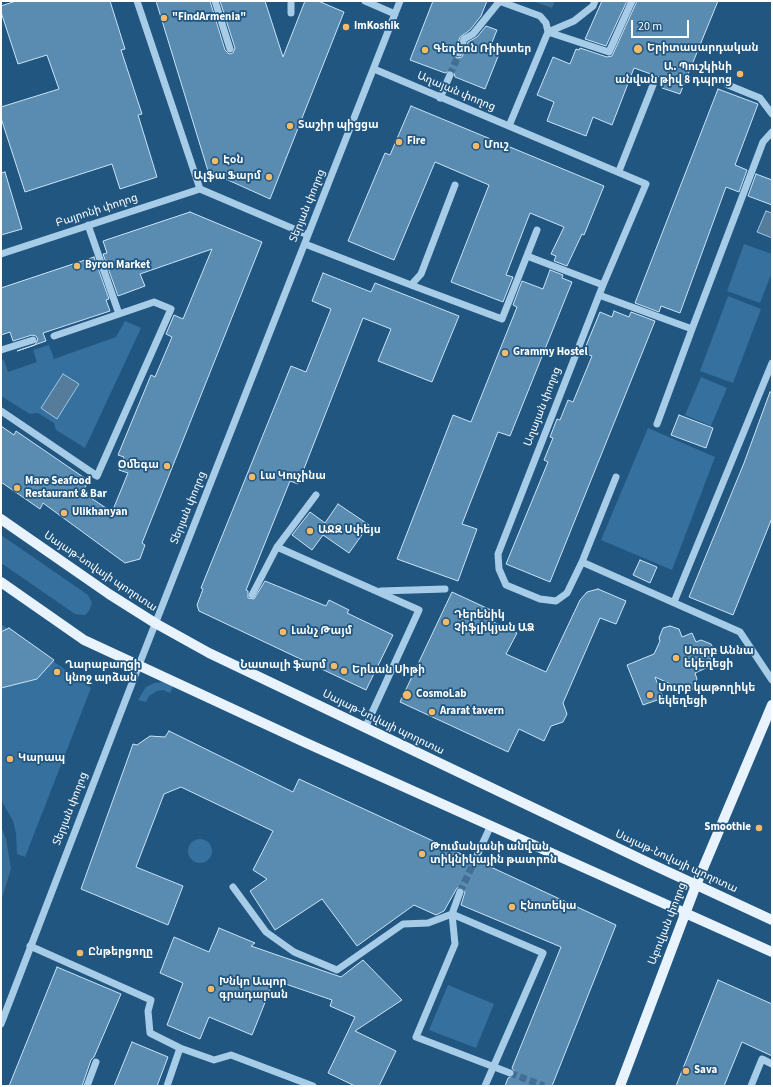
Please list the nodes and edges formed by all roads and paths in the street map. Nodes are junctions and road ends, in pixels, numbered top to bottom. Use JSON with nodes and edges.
{"nodes":[{"id":1,"x":137,"y":1,"type":"edge"},
{"id":2,"x":215,"y":1,"type":"edge"},
{"id":3,"x":291,"y":1,"type":"edge"},
{"id":4,"x":365,"y":1,"type":"edge"},
{"id":5,"x":400,"y":1,"type":"edge"},
{"id":6,"x":595,"y":1,"type":"edge"},
{"id":7,"x":632,"y":1,"type":"edge"},
{"id":8,"x":499,"y":2,"type":"edge"},
{"id":9,"x":291,"y":13,"type":"dead end"},
{"id":10,"x":395,"y":14,"type":"junction"},
{"id":11,"x":548,"y":32,"type":"junction"},
{"id":12,"x":230,"y":49,"type":"dead end"},
{"id":13,"x":459,"y":53,"type":"tunnel mouth"},
{"id":14,"x":374,"y":69,"type":"junction"},
{"id":15,"x":450,"y":75,"type":"tunnel mouth"},
{"id":16,"x":653,"y":85,"type":"dead end"},
{"id":17,"x":728,"y":86,"type":"dead end"},
{"id":18,"x":440,"y":98,"type":"junction"},
{"id":19,"x":772,"y":114,"type":"edge"},
{"id":20,"x":509,"y":126,"type":"junction"},
{"id":21,"x":772,"y":132,"type":"edge"},
{"id":22,"x":619,"y":171,"type":"junction"},
{"id":23,"x":455,"y":185,"type":"dead end"},
{"id":24,"x":200,"y":189,"type":"junction"},
{"id":25,"x":88,"y":225,"type":"junction"},
{"id":26,"x":537,"y":230,"type":"dead end"},
{"id":27,"x":308,"y":235,"type":"junction"},
{"id":28,"x":305,"y":244,"type":"junction"},
{"id":29,"x":1,"y":254,"type":"edge"},
{"id":30,"x":527,"y":256,"type":"junction"},
{"id":31,"x":411,"y":285,"type":"junction"},
{"id":32,"x":603,"y":285,"type":"junction"},
{"id":33,"x":599,"y":295,"type":"junction"},
{"id":34,"x":119,"y":314,"type":"junction"},
{"id":35,"x":692,"y":329,"type":"junction"},
{"id":36,"x":54,"y":336,"type":"dead end"},
{"id":37,"x":33,"y":340,"type":"dead end"},
{"id":38,"x":1,"y":350,"type":"edge"},
{"id":39,"x":772,"y":363,"type":"edge"},
{"id":40,"x":1,"y":411,"type":"edge"},
{"id":41,"x":657,"y":424,"type":"dead end"},
{"id":42,"x":616,"y":477,"type":"dead end"},
{"id":43,"x":316,"y":495,"type":"dead end"},
{"id":44,"x":1,"y":519,"type":"edge"},
{"id":45,"x":277,"y":547,"type":"junction"},
{"id":46,"x":582,"y":562,"type":"junction"},
{"id":47,"x":1,"y":582,"type":"edge"},
{"id":48,"x":445,"y":589,"type":"dead end"},
{"id":49,"x":378,"y":592,"type":"junction"},
{"id":50,"x":252,"y":595,"type":"dead end"},
{"id":51,"x":674,"y":602,"type":"junction"},
{"id":52,"x":155,"y":623,"type":"junction"},
{"id":53,"x":139,"y":665,"type":"junction"},
{"id":54,"x":772,"y":680,"type":"edge"},
{"id":55,"x":772,"y":706,"type":"edge"},
{"id":56,"x":365,"y":728,"type":"junction"},
{"id":57,"x":491,"y":825,"type":"junction"},
{"id":58,"x":475,"y":860,"type":"tunnel mouth"},
{"id":59,"x":696,"y":885,"type":"junction"},
{"id":60,"x":233,"y":887,"type":"dead end"},
{"id":61,"x":460,"y":892,"type":"tunnel mouth"},
{"id":62,"x":686,"y":912,"type":"junction"},
{"id":63,"x":452,"y":914,"type":"junction"},
{"id":64,"x":772,"y":920,"type":"edge"},
{"id":65,"x":30,"y":946,"type":"junction"},
{"id":66,"x":772,"y":952,"type":"edge"},
{"id":67,"x":1,"y":1024,"type":"edge"},
{"id":68,"x":180,"y":1048,"type":"junction"},
{"id":69,"x":96,"y":1062,"type":"dead end"},
{"id":70,"x":772,"y":1064,"type":"edge"},
{"id":71,"x":493,"y":1066,"type":"junction"},
{"id":72,"x":510,"y":1073,"type":"tunnel mouth"},
{"id":73,"x":87,"y":1086,"type":"edge"},
{"id":74,"x":167,"y":1086,"type":"edge"},
{"id":75,"x":313,"y":1086,"type":"edge"},
{"id":76,"x":485,"y":1086,"type":"edge"},
{"id":77,"x":620,"y":1086,"type":"edge"},
{"id":78,"x":750,"y":1086,"type":"edge"}],
"edges":[{"from":1,"to":24,"type":"street"},
{"from":2,"to":12,"type":"street"},
{"from":3,"to":9,"type":"street"},
{"from":4,"to":10,"type":"street"},
{"from":5,"to":10,"type":"street","name":"Տերյան փողոց"},
{"from":6,"to":11,"type":"street"},
{"from":7,"to":11,"type":"street"},
{"from":8,"to":11,"type":"street"},
{"from":8,"to":13,"type":"street"},
{"from":10,"to":14,"type":"street","name":"Տերյան փողոց"},
{"from":11,"to":20,"type":"street"},
{"from":14,"to":18,"type":"street","name":"Աղայան փողոց"},
{"from":14,"to":27,"type":"street","name":"Տերյան փողոց"},
{"from":15,"to":18,"type":"street"},
{"from":16,"to":22,"type":"street"},
{"from":17,"to":19,"type":"street"},
{"from":18,"to":20,"type":"street","name":"Աղայան փողոց"},
{"from":20,"to":22,"type":"street","name":"Աղայան փողոց"},
{"from":21,"to":35,"type":"street"},
{"from":22,"to":32,"type":"street","name":"Աղայան փողոց"},
{"from":23,"to":31,"type":"street"},
{"from":24,"to":25,"type":"street","name":"Բայրոնի փողոց"},
{"from":24,"to":27,"type":"street"},
{"from":25,"to":29,"type":"street","name":"Բայրոնի փողոց"},
{"from":25,"to":34,"type":"street"},
{"from":26,"to":30,"type":"street"},
{"from":27,"to":28,"type":"street","name":"Տերյան փողոց"},
{"from":28,"to":31,"type":"street"},
{"from":28,"to":52,"type":"street","name":"Տերյան փողոց"},
{"from":30,"to":31,"type":"street"},
{"from":30,"to":32,"type":"street"},
{"from":32,"to":33,"type":"street","name":"Աղայան փողոց"},
{"from":33,"to":35,"type":"street"},
{"from":33,"to":46,"type":"street","name":"Աղայան փողոց"},
{"from":34,"to":36,"type":"street"},
{"from":34,"to":40,"type":"street"},
{"from":35,"to":41,"type":"street"},
{"from":37,"to":38,"type":"street"},
{"from":39,"to":51,"type":"street"},
{"from":42,"to":46,"type":"street"},
{"from":43,"to":45,"type":"street"},
{"from":44,"to":52,"type":"main road","name":"Սայաթ-Նովայի պողոտա"},
{"from":45,"to":49,"type":"street"},
{"from":45,"to":50,"type":"street"},
{"from":46,"to":51,"type":"street"},
{"from":47,"to":53,"type":"main road"},
{"from":48,"to":49,"type":"street"},
{"from":49,"to":56,"type":"street"},
{"from":51,"to":54,"type":"street"},
{"from":52,"to":53,"type":"street","name":"Տերյան փողոց"},
{"from":52,"to":56,"type":"main road","name":"Սայաթ-Նովայի պողոտա"},
{"from":53,"to":57,"type":"main road"},
{"from":53,"to":65,"type":"street","name":"Տերյան փողոց"},
{"from":55,"to":59,"type":"main road","name":"Աբովյան փողոց"},
{"from":56,"to":59,"type":"main road","name":"Սայաթ-Նովայի պողոտա"},
{"from":57,"to":58,"type":"street"},
{"from":57,"to":62,"type":"main road"},
{"from":59,"to":62,"type":"main road","name":"Աբովյան փողոց"},
{"from":59,"to":64,"type":"main road","name":"Սայաթ-Նովայի պողոտա"},
{"from":60,"to":63,"type":"street"},
{"from":61,"to":63,"type":"street"},
{"from":62,"to":66,"type":"main road"},
{"from":62,"to":77,"type":"main road","name":"Աբովյան փողոց"},
{"from":63,"to":71,"type":"street"},
{"from":63,"to":71,"type":"street"},
{"from":65,"to":67,"type":"street","name":"Տերյան փողոց"},
{"from":65,"to":68,"type":"street"},
{"from":68,"to":74,"type":"street"},
{"from":68,"to":75,"type":"street"},
{"from":69,"to":73,"type":"street"},
{"from":70,"to":78,"type":"street"},
{"from":71,"to":72,"type":"street"},
{"from":71,"to":76,"type":"street"}]}
